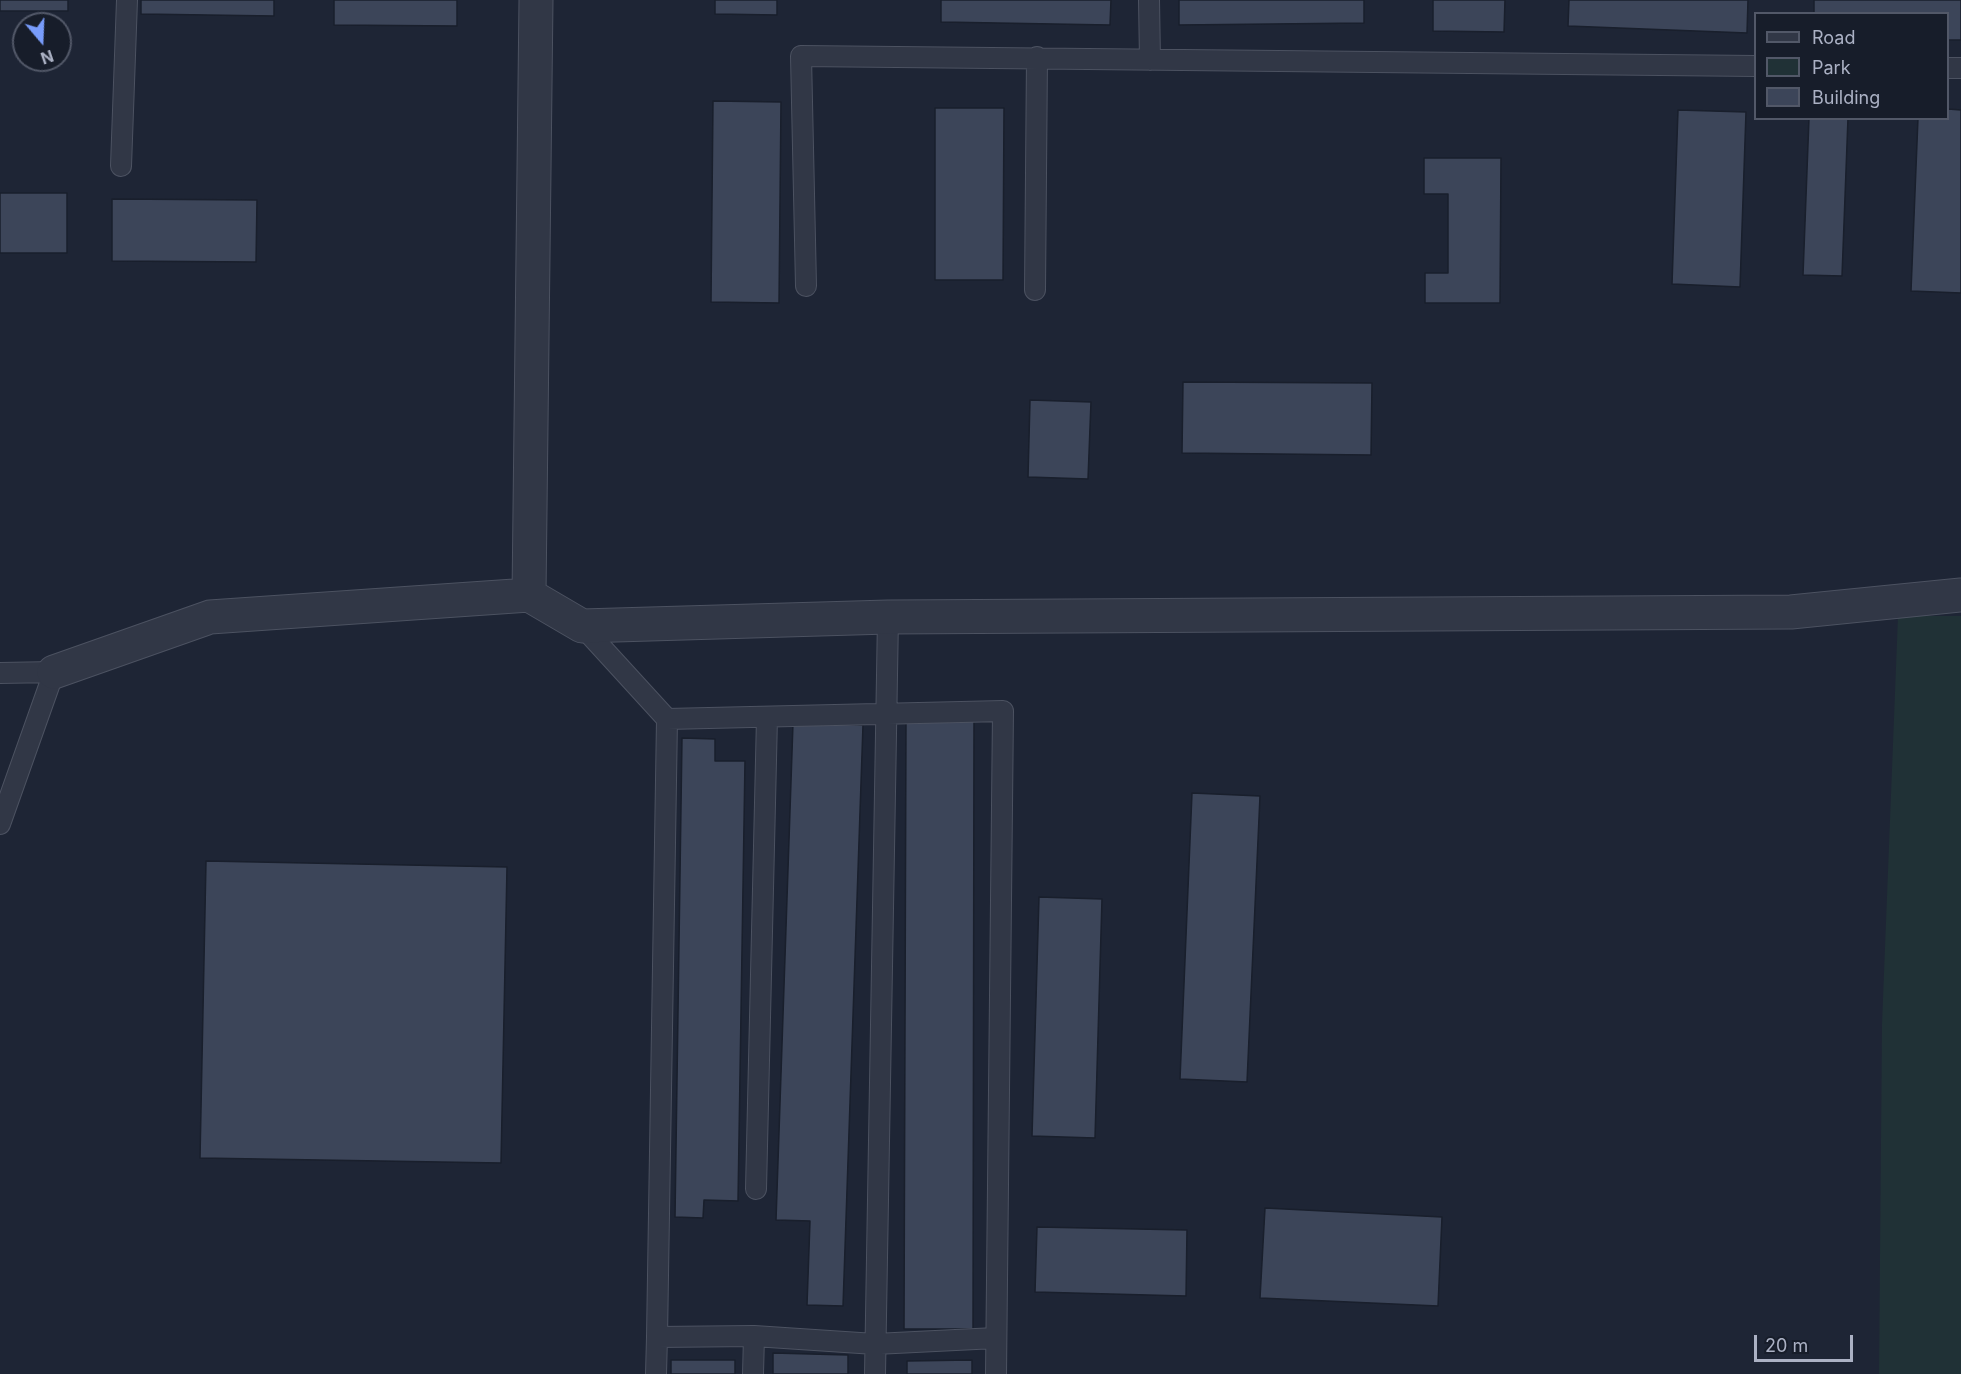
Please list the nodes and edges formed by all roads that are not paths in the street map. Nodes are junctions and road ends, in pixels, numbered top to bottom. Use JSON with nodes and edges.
{"nodes":[{"id":1,"x":127,"y":0,"type":"edge"},
{"id":2,"x":536,"y":0,"type":"edge"},
{"id":3,"x":1149,"y":0,"type":"edge"},
{"id":4,"x":1037,"y":57,"type":"junction"},
{"id":5,"x":1150,"y":60,"type":"junction"},
{"id":6,"x":1754,"y":66,"type":"edge"},
{"id":7,"x":121,"y":166,"type":"dead end"},
{"id":8,"x":806,"y":286,"type":"dead end"},
{"id":9,"x":1035,"y":290,"type":"dead end"},
{"id":10,"x":529,"y":595,"type":"junction"},
{"id":11,"x":1961,"y":595,"type":"edge"},
{"id":12,"x":888,"y":617,"type":"junction"},
{"id":13,"x":582,"y":626,"type":"junction"},
{"id":14,"x":54,"y":672,"type":"junction"},
{"id":15,"x":0,"y":673,"type":"edge"},
{"id":16,"x":886,"y":714,"type":"junction"},
{"id":17,"x":767,"y":717,"type":"junction"},
{"id":18,"x":667,"y":719,"type":"junction"},
{"id":19,"x":0,"y":824,"type":"edge"},
{"id":20,"x":756,"y":1189,"type":"dead end"},
{"id":21,"x":754,"y":1336,"type":"junction"},
{"id":22,"x":657,"y":1337,"type":"junction"},
{"id":23,"x":996,"y":1338,"type":"junction"},
{"id":24,"x":875,"y":1344,"type":"junction"},
{"id":25,"x":656,"y":1374,"type":"edge"},
{"id":26,"x":753,"y":1374,"type":"edge"},
{"id":27,"x":875,"y":1374,"type":"edge"},
{"id":28,"x":996,"y":1374,"type":"edge"}],
"edges":[{"from":1,"to":7,"type":"lane"},
{"from":2,"to":10,"type":"street"},
{"from":3,"to":5,"type":"lane"},
{"from":4,"to":5,"type":"lane"},
{"from":4,"to":8,"type":"lane"},
{"from":4,"to":9,"type":"lane"},
{"from":5,"to":6,"type":"lane"},
{"from":10,"to":13,"type":"street"},
{"from":10,"to":14,"type":"street"},
{"from":11,"to":12,"type":"street"},
{"from":12,"to":13,"type":"street"},
{"from":12,"to":16,"type":"lane"},
{"from":13,"to":18,"type":"lane"},
{"from":14,"to":15,"type":"lane"},
{"from":14,"to":19,"type":"lane"},
{"from":16,"to":17,"type":"lane"},
{"from":16,"to":23,"type":"lane"},
{"from":16,"to":24,"type":"lane"},
{"from":17,"to":18,"type":"lane"},
{"from":17,"to":20,"type":"lane"},
{"from":18,"to":22,"type":"lane"},
{"from":21,"to":22,"type":"lane"},
{"from":21,"to":24,"type":"lane"},
{"from":21,"to":26,"type":"lane"},
{"from":22,"to":25,"type":"lane"},
{"from":23,"to":24,"type":"lane"},
{"from":23,"to":28,"type":"lane"},
{"from":24,"to":27,"type":"lane"}]}
